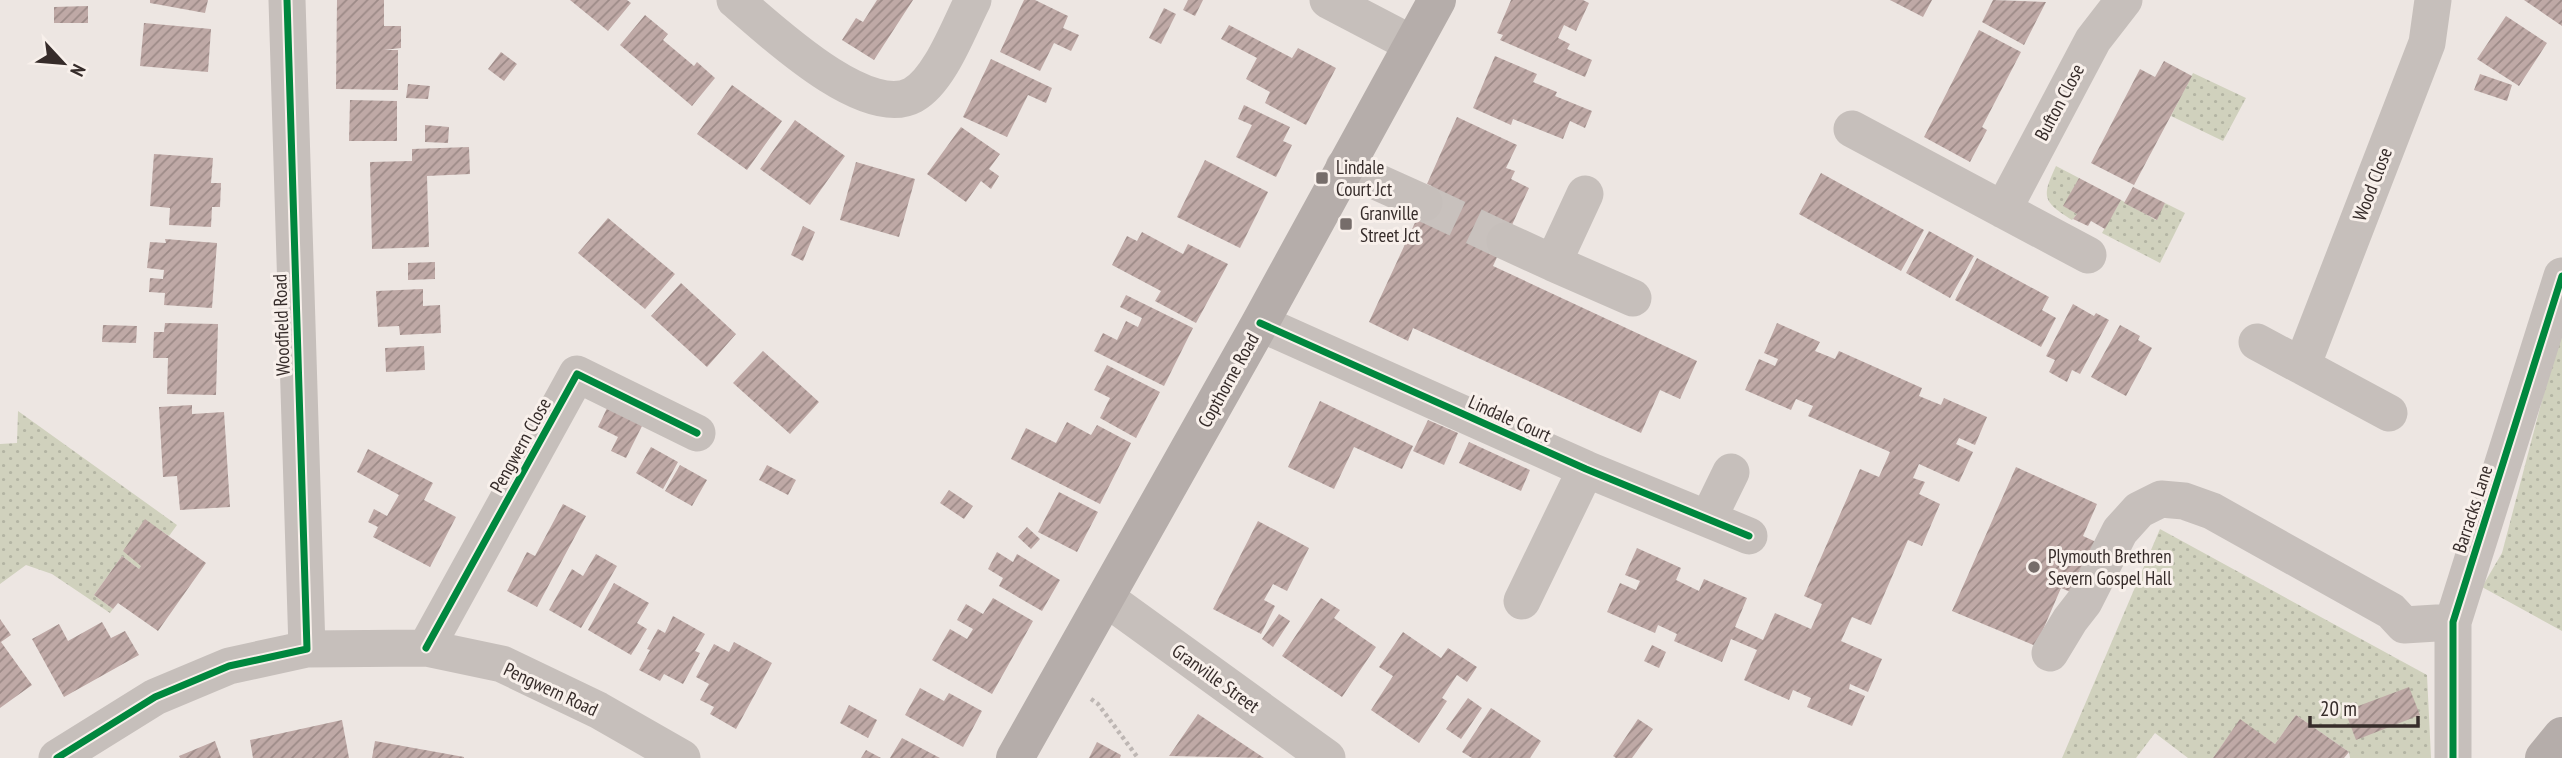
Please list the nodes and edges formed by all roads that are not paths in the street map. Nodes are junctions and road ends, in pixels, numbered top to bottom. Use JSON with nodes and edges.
{"nodes":[{"id":1,"x":287,"y":0,"type":"edge"},
{"id":2,"x":735,"y":0,"type":"edge"},
{"id":3,"x":974,"y":0,"type":"edge"},
{"id":4,"x":1328,"y":0,"type":"edge"},
{"id":5,"x":1437,"y":0,"type":"edge"},
{"id":6,"x":2124,"y":0,"type":"edge"},
{"id":7,"x":2433,"y":0,"type":"edge"},
{"id":8,"x":1412,"y":44,"type":"junction"},
{"id":9,"x":1852,"y":129,"type":"dead end"},
{"id":10,"x":1345,"y":167,"type":"junction"},
{"id":11,"x":1585,"y":194,"type":"dead end"},
{"id":12,"x":1424,"y":203,"type":"tunnel mouth"},
{"id":13,"x":2003,"y":209,"type":"junction"},
{"id":14,"x":1505,"y":241,"type":"tunnel mouth"},
{"id":15,"x":2088,"y":255,"type":"dead end"},
{"id":16,"x":1553,"y":263,"type":"junction"},
{"id":17,"x":2562,"y":276,"type":"edge"},
{"id":18,"x":1633,"y":298,"type":"dead end"},
{"id":19,"x":1259,"y":323,"type":"junction"},
{"id":20,"x":2257,"y":342,"type":"dead end"},
{"id":21,"x":2302,"y":366,"type":"junction"},
{"id":22,"x":2389,"y":413,"type":"dead end"},
{"id":23,"x":697,"y":433,"type":"dead end"},
{"id":24,"x":1586,"y":469,"type":"junction"},
{"id":25,"x":1731,"y":472,"type":"dead end"},
{"id":26,"x":1708,"y":519,"type":"junction"},
{"id":27,"x":1749,"y":536,"type":"dead end"},
{"id":28,"x":1105,"y":598,"type":"junction"},
{"id":29,"x":1522,"y":601,"type":"dead end"},
{"id":30,"x":2453,"y":622,"type":"junction"},
{"id":31,"x":426,"y":648,"type":"junction"},
{"id":32,"x":307,"y":649,"type":"junction"},
{"id":33,"x":2050,"y":653,"type":"dead end"},
{"id":34,"x":2562,"y":736,"type":"edge"},
{"id":35,"x":57,"y":758,"type":"edge"},
{"id":36,"x":682,"y":758,"type":"edge"},
{"id":37,"x":1015,"y":758,"type":"edge"},
{"id":38,"x":1327,"y":758,"type":"edge"},
{"id":39,"x":2454,"y":758,"type":"edge"},
{"id":40,"x":2544,"y":758,"type":"edge"}],
"edges":[{"from":1,"to":32,"type":"street","name":"Woodfield Road"},
{"from":2,"to":3,"type":"street"},
{"from":4,"to":8,"type":"street"},
{"from":5,"to":8,"type":"main road","name":"Copthorne Road"},
{"from":6,"to":13,"type":"street","name":"Bufton Close"},
{"from":7,"to":21,"type":"street","name":"Wood Close"},
{"from":8,"to":10,"type":"main road","name":"Copthorne Road"},
{"from":9,"to":13,"type":"street"},
{"from":10,"to":12,"type":"street"},
{"from":10,"to":19,"type":"main road","name":"Copthorne Road"},
{"from":11,"to":16,"type":"street"},
{"from":13,"to":15,"type":"street"},
{"from":14,"to":16,"type":"street"},
{"from":16,"to":18,"type":"street"},
{"from":17,"to":30,"type":"street","name":"Barracks Lane"},
{"from":19,"to":24,"type":"street","name":"Lindale Court"},
{"from":19,"to":28,"type":"main road","name":"Copthorne Road"},
{"from":20,"to":21,"type":"street"},
{"from":21,"to":22,"type":"street"},
{"from":23,"to":31,"type":"street","name":"Pengwern Close"},
{"from":24,"to":26,"type":"street","name":"Lindale Court"},
{"from":24,"to":29,"type":"street"},
{"from":25,"to":26,"type":"street"},
{"from":26,"to":27,"type":"street","name":"Lindale Court"},
{"from":28,"to":37,"type":"main road","name":"Copthorne Road"},
{"from":28,"to":38,"type":"street","name":"Granville Street"},
{"from":30,"to":33,"type":"street"},
{"from":30,"to":39,"type":"street","name":"Barracks Lane"},
{"from":31,"to":32,"type":"street","name":"Pengwern Road"},
{"from":31,"to":36,"type":"street","name":"Pengwern Road"},
{"from":32,"to":35,"type":"street","name":"Pengwern Road"},
{"from":34,"to":40,"type":"main road"}]}
